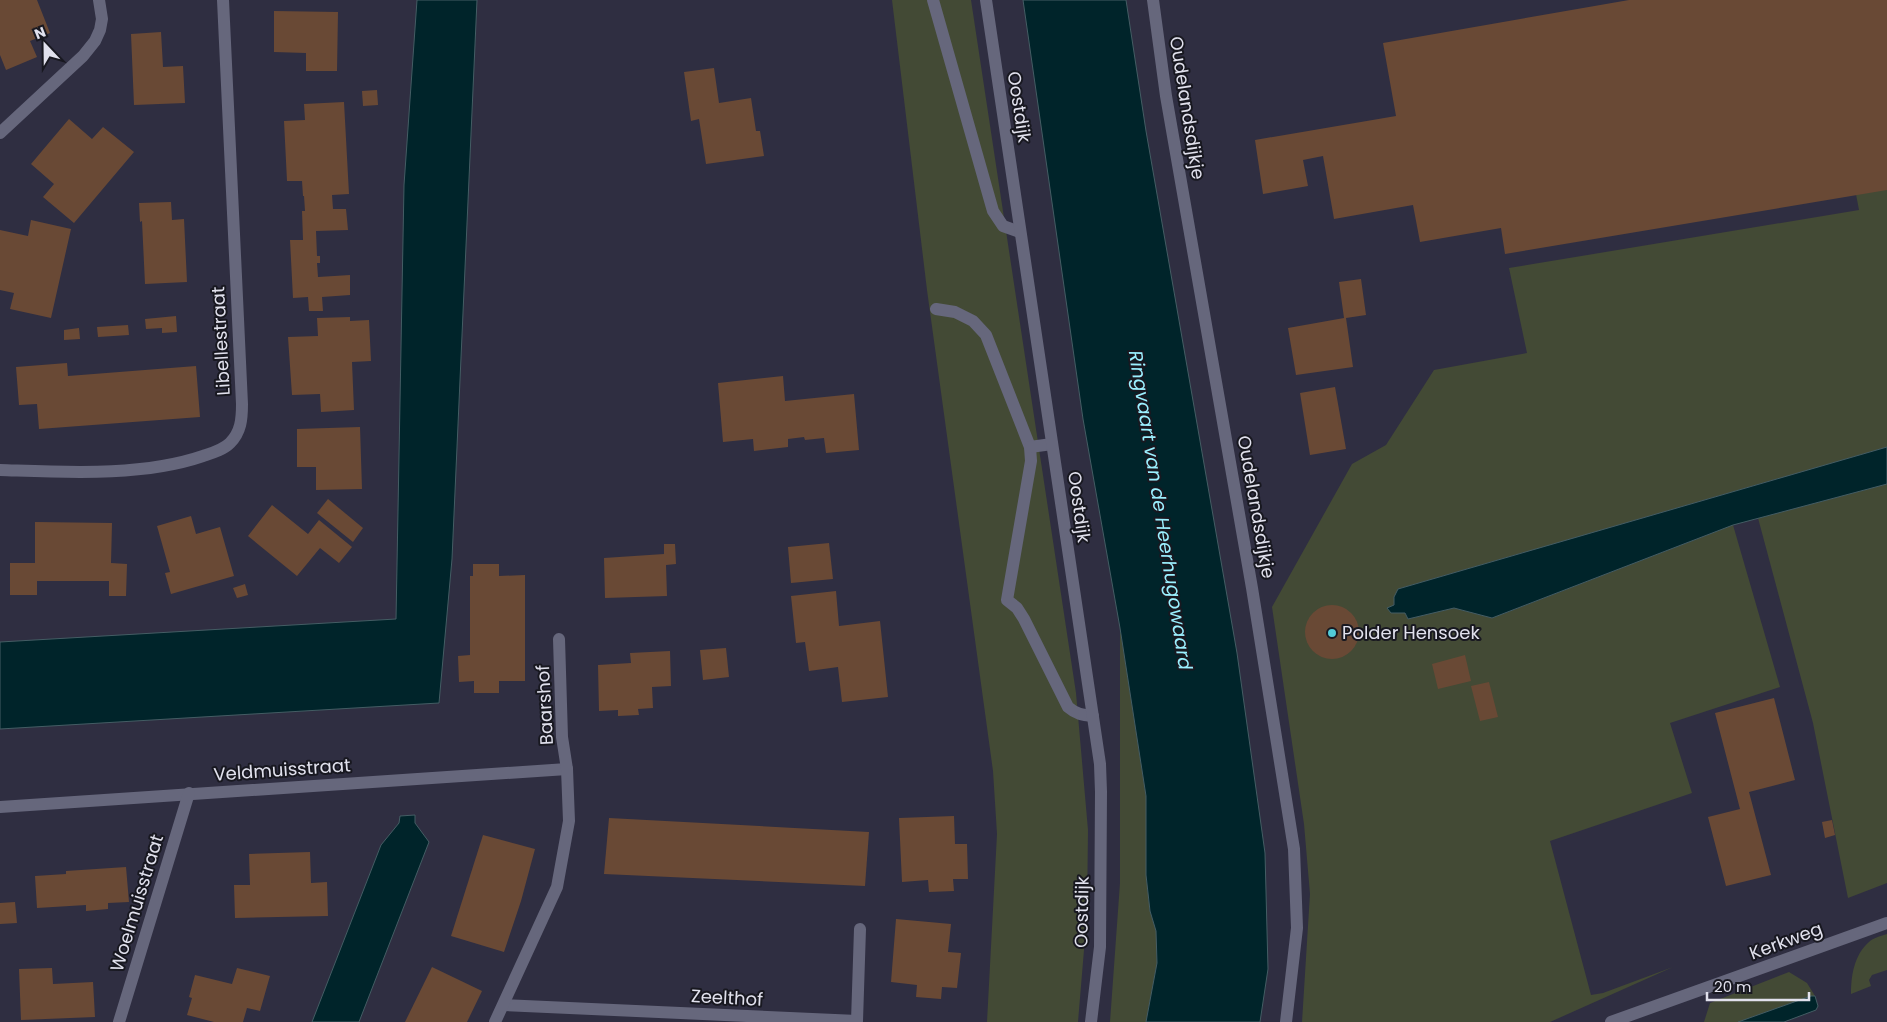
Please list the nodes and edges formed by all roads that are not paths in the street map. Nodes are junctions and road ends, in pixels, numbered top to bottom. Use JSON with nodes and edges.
{"nodes":[{"id":1,"x":99,"y":0,"type":"edge"},
{"id":2,"x":223,"y":0,"type":"edge"},
{"id":3,"x":933,"y":0,"type":"edge"},
{"id":4,"x":986,"y":0,"type":"edge"},
{"id":5,"x":1153,"y":0,"type":"edge"},
{"id":6,"x":0,"y":133,"type":"edge"},
{"id":7,"x":1020,"y":232,"type":"junction"},
{"id":8,"x":936,"y":309,"type":"dead end"},
{"id":9,"x":1052,"y":444,"type":"junction"},
{"id":10,"x":1030,"y":447,"type":"junction"},
{"id":11,"x":0,"y":470,"type":"edge"},
{"id":12,"x":559,"y":639,"type":"dead end"},
{"id":13,"x":1092,"y":716,"type":"junction"},
{"id":14,"x":567,"y":769,"type":"junction"},
{"id":15,"x":189,"y":793,"type":"junction"},
{"id":16,"x":0,"y":807,"type":"edge"},
{"id":17,"x":1887,"y":924,"type":"edge"},
{"id":18,"x":860,"y":929,"type":"dead end"},
{"id":19,"x":504,"y":1005,"type":"junction"},
{"id":20,"x":119,"y":1022,"type":"edge"},
{"id":21,"x":495,"y":1022,"type":"edge"},
{"id":22,"x":1091,"y":1022,"type":"edge"},
{"id":23,"x":1286,"y":1022,"type":"edge"},
{"id":24,"x":1611,"y":1022,"type":"edge"}],
"edges":[{"from":1,"to":6,"type":"street"},
{"from":2,"to":11,"type":"street","name":"Libellestraat"},
{"from":3,"to":7,"type":"street"},
{"from":4,"to":7,"type":"street","name":"Oostdijk"},
{"from":5,"to":23,"type":"street","name":"Oudelandsdijkje"},
{"from":7,"to":9,"type":"street","name":"Oostdijk"},
{"from":8,"to":10,"type":"street"},
{"from":9,"to":10,"type":"street"},
{"from":9,"to":13,"type":"street","name":"Oostdijk"},
{"from":10,"to":13,"type":"street"},
{"from":12,"to":14,"type":"street","name":"Baarshof"},
{"from":13,"to":22,"type":"street","name":"Oostdijk"},
{"from":14,"to":15,"type":"street","name":"Veldmuisstraat"},
{"from":14,"to":19,"type":"street","name":"Baarshof"},
{"from":15,"to":16,"type":"street","name":"Veldmuisstraat"},
{"from":15,"to":20,"type":"street","name":"Woelmuisstraat"},
{"from":17,"to":24,"type":"street","name":"Kerkweg"},
{"from":18,"to":19,"type":"street","name":"Zeelthof"},
{"from":19,"to":21,"type":"street","name":"Baarshof"}]}
